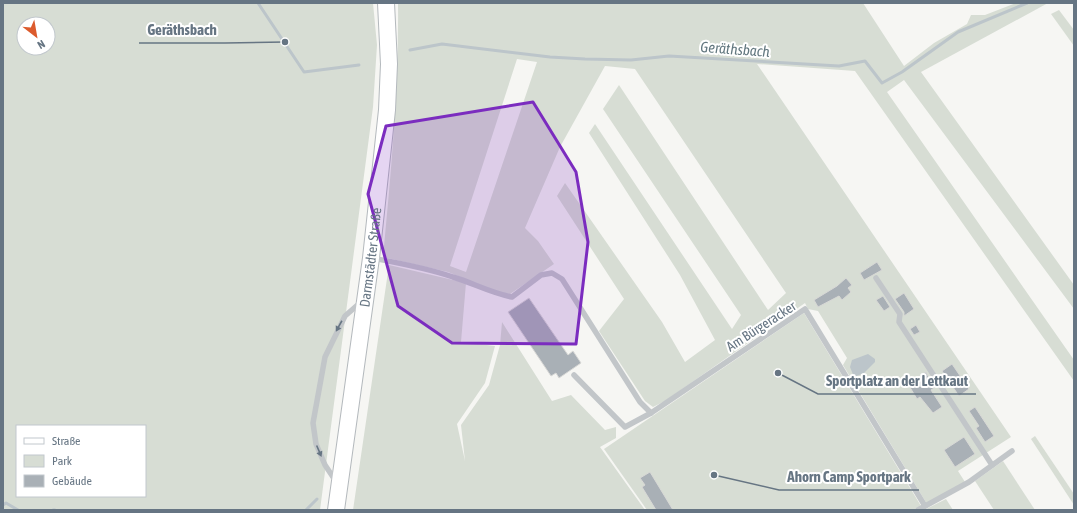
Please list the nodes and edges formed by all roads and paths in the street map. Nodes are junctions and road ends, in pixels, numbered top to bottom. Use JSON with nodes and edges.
{"nodes":[{"id":1,"x":386,"y":3,"type":"edge"},
{"id":2,"x":371,"y":258,"type":"junction"},
{"id":3,"x":876,"y":278,"type":"dead end"},
{"id":4,"x":365,"y":298,"type":"junction"},
{"id":5,"x":574,"y":375,"type":"dead end"},
{"id":6,"x":651,"y":413,"type":"junction"},
{"id":7,"x":1012,"y":451,"type":"dead end"},
{"id":8,"x":992,"y":465,"type":"junction"},
{"id":9,"x":339,"y":487,"type":"junction"},
{"id":10,"x":925,"y":506,"type":"junction"},
{"id":11,"x":336,"y":510,"type":"edge"},
{"id":12,"x":918,"y":510,"type":"edge"}],
"edges":[{"from":1,"to":2,"type":"main road","name":"Darmstädter Straße"},
{"from":2,"to":4,"type":"main road","name":"Darmstädter Straße"},
{"from":2,"to":6,"type":"lane"},
{"from":3,"to":8,"type":"lane"},
{"from":4,"to":9,"type":"main road","name":"Darmstädter Straße"},
{"from":4,"to":9,"type":"lane","one_way":true},
{"from":5,"to":6,"type":"lane"},
{"from":6,"to":10,"type":"lane","name":"Am Bürgeracker"},
{"from":7,"to":8,"type":"lane"},
{"from":8,"to":10,"type":"lane"},
{"from":9,"to":11,"type":"main road","name":"Darmstädter Straße"},
{"from":10,"to":12,"type":"lane"}]}
